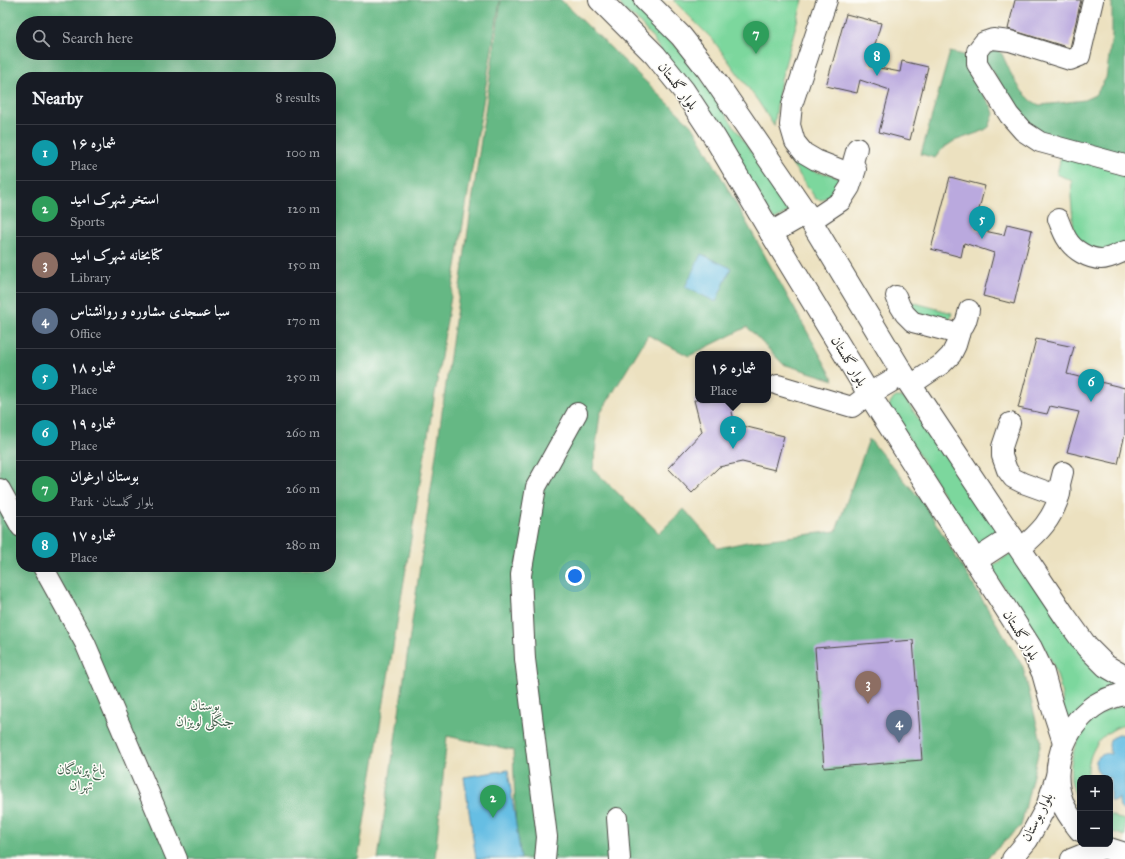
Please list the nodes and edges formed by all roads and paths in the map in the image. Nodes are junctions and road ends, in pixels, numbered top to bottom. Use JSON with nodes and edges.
{"nodes":[{"id":1,"x":645,"y":0,"type":"edge"},
{"id":2,"x":827,"y":0,"type":"edge"},
{"id":3,"x":1093,"y":0,"type":"edge"},
{"id":4,"x":605,"y":2,"type":"edge"},
{"id":5,"x":862,"y":149,"type":"dead end"},
{"id":6,"x":1125,"y":165,"type":"edge"},
{"id":7,"x":855,"y":172,"type":"junction"},
{"id":8,"x":809,"y":217,"type":"junction"},
{"id":9,"x":1058,"y":219,"type":"dead end"},
{"id":10,"x":771,"y":233,"type":"junction"},
{"id":11,"x":1125,"y":251,"type":"edge"},
{"id":12,"x":896,"y":296,"type":"dead end"},
{"id":13,"x":907,"y":379,"type":"junction"},
{"id":14,"x":778,"y":384,"type":"dead end"},
{"id":15,"x":869,"y":394,"type":"junction"},
{"id":16,"x":577,"y":412,"type":"dead end"},
{"id":17,"x":1010,"y":423,"type":"dead end"},
{"id":18,"x":0,"y":489,"type":"edge"},
{"id":19,"x":16,"y":518,"type":"edge"},
{"id":20,"x":1016,"y":543,"type":"junction"},
{"id":21,"x":975,"y":560,"type":"junction"},
{"id":22,"x":46,"y":572,"type":"edge"},
{"id":23,"x":1125,"y":677,"type":"edge"},
{"id":24,"x":1125,"y":694,"type":"edge"},
{"id":25,"x":1064,"y":742,"type":"junction"},
{"id":26,"x":1058,"y":773,"type":"junction"},
{"id":27,"x":617,"y":818,"type":"dead end"},
{"id":28,"x":1077,"y":826,"type":"edge"},
{"id":29,"x":1110,"y":849,"type":"edge"},
{"id":30,"x":177,"y":859,"type":"edge"},
{"id":31,"x":545,"y":859,"type":"edge"},
{"id":32,"x":620,"y":859,"type":"edge"},
{"id":33,"x":1012,"y":859,"type":"edge"},
{"id":34,"x":1071,"y":859,"type":"edge"}],
"edges":[{"from":1,"to":8,"type":"main road"},
{"from":2,"to":7,"type":"street"},
{"from":3,"to":6,"type":"street"},
{"from":4,"to":10,"type":"main road","name":"بلوار گلستان"},
{"from":5,"to":7,"type":"street"},
{"from":7,"to":8,"type":"street"},
{"from":8,"to":10,"type":"main road"},
{"from":8,"to":13,"type":"main road"},
{"from":9,"to":11,"type":"street"},
{"from":10,"to":15,"type":"main road","name":"بلوار گلستان"},
{"from":12,"to":13,"type":"street"},
{"from":13,"to":15,"type":"main road"},
{"from":13,"to":20,"type":"main road"},
{"from":14,"to":15,"type":"street"},
{"from":15,"to":21,"type":"main road","name":"بلوار گلستان"},
{"from":16,"to":31,"type":"street"},
{"from":17,"to":20,"type":"street"},
{"from":18,"to":19,"type":"street"},
{"from":20,"to":21,"type":"main road"},
{"from":20,"to":23,"type":"main road"},
{"from":21,"to":25,"type":"main road","name":"بلوار گلستان"},
{"from":22,"to":30,"type":"street"},
{"from":24,"to":25,"type":"main road"},
{"from":25,"to":26,"type":"main road"},
{"from":26,"to":28,"type":"main road"},
{"from":26,"to":33,"type":"street","name":"بلوار بوستان"},
{"from":27,"to":32,"type":"street"},
{"from":29,"to":34,"type":"street"}]}
